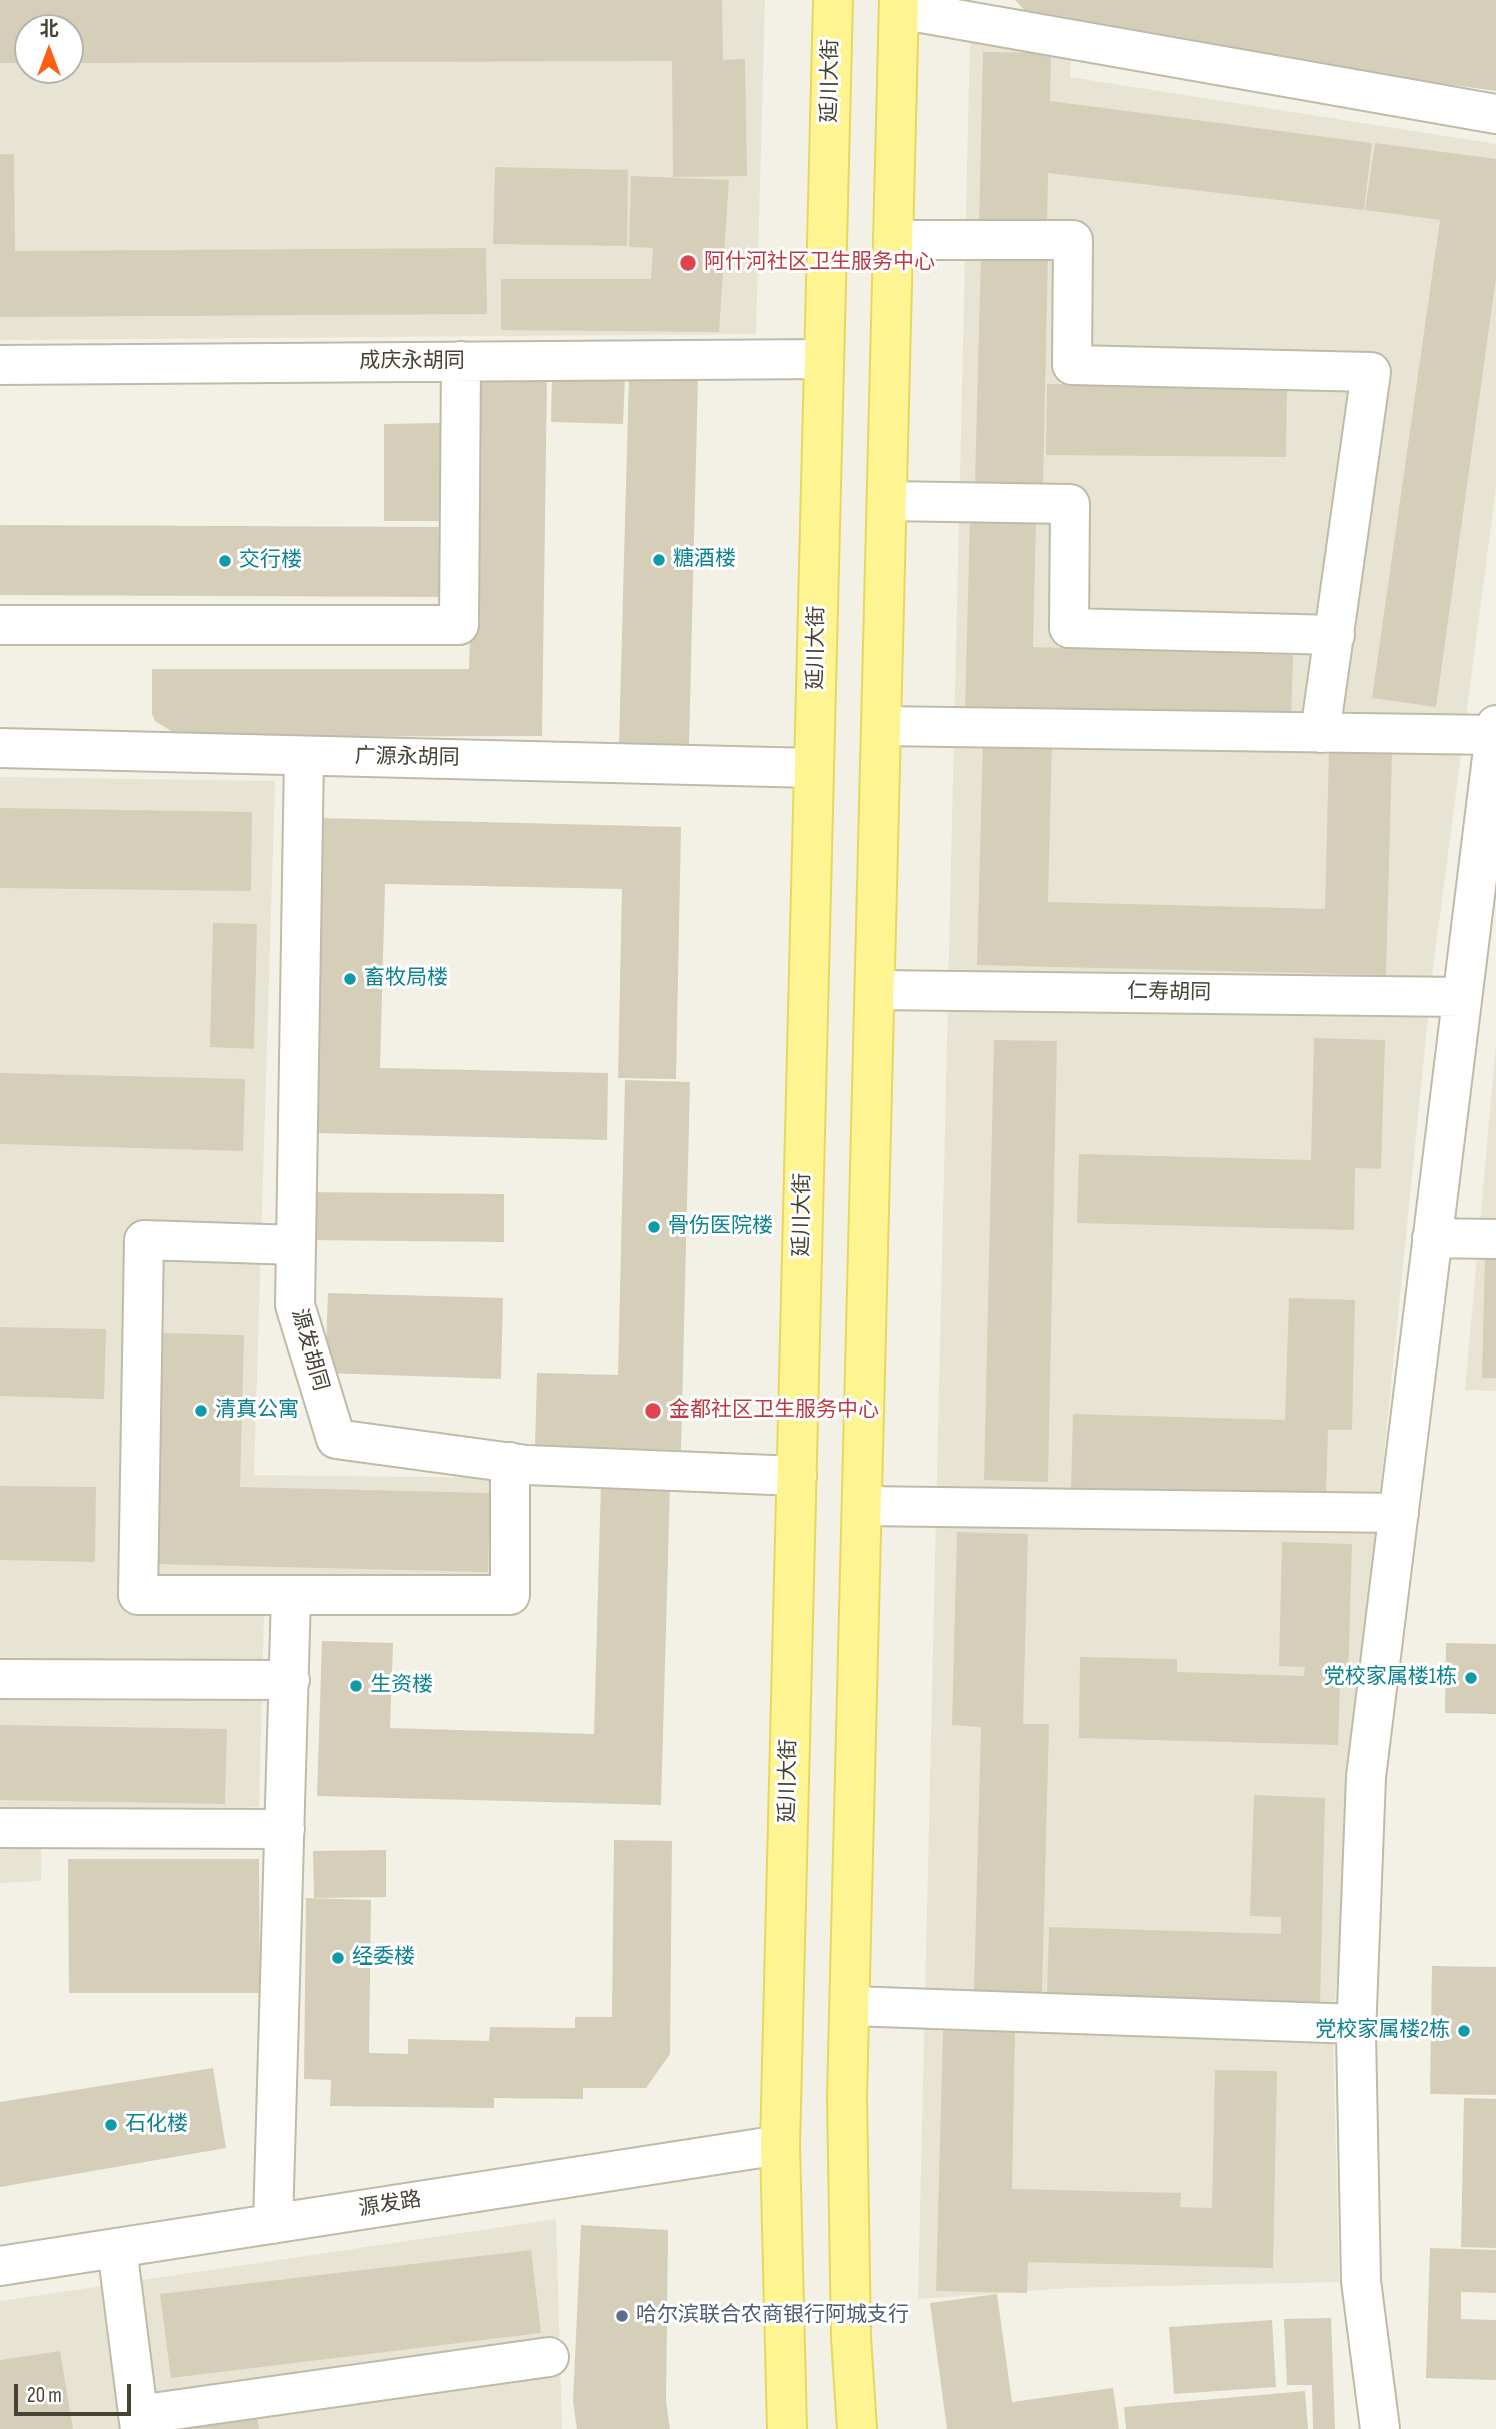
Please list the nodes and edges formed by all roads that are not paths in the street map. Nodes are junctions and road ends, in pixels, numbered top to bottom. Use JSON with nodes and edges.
{"nodes":[{"id":1,"x":833,"y":0,"type":"edge"},
{"id":2,"x":899,"y":5,"type":"edge"},
{"id":3,"x":1496,"y":114,"type":"edge"},
{"id":4,"x":893,"y":240,"type":"junction"},
{"id":5,"x":824,"y":359,"type":"junction"},
{"id":6,"x":461,"y":362,"type":"junction"},
{"id":7,"x":0,"y":365,"type":"edge"},
{"id":8,"x":888,"y":501,"type":"junction"},
{"id":9,"x":0,"y":625,"type":"edge"},
{"id":10,"x":1335,"y":635,"type":"junction"},
{"id":11,"x":882,"y":726,"type":"junction"},
{"id":12,"x":1495,"y":730,"type":"edge"},
{"id":13,"x":1320,"y":733,"type":"junction"},
{"id":14,"x":0,"y":748,"type":"edge"},
{"id":15,"x":304,"y":755,"type":"junction"},
{"id":16,"x":814,"y":768,"type":"junction"},
{"id":17,"x":1484,"y":908,"type":"edge"},
{"id":18,"x":876,"y":990,"type":"junction"},
{"id":19,"x":1462,"y":997,"type":"junction"},
{"id":20,"x":1432,"y":1238,"type":"junction"},
{"id":21,"x":1496,"y":1239,"type":"edge"},
{"id":22,"x":296,"y":1245,"type":"junction"},
{"id":23,"x":510,"y":1462,"type":"junction"},
{"id":24,"x":797,"y":1476,"type":"junction"},
{"id":25,"x":863,"y":1506,"type":"junction"},
{"id":26,"x":1399,"y":1513,"type":"junction"},
{"id":27,"x":291,"y":1595,"type":"junction"},
{"id":28,"x":0,"y":1679,"type":"edge"},
{"id":29,"x":289,"y":1679,"type":"junction"},
{"id":30,"x":0,"y":1828,"type":"edge"},
{"id":31,"x":285,"y":1829,"type":"junction"},
{"id":32,"x":850,"y":2006,"type":"junction"},
{"id":33,"x":1357,"y":2024,"type":"junction"},
{"id":34,"x":780,"y":2145,"type":"junction"},
{"id":35,"x":273,"y":2224,"type":"junction"},
{"id":36,"x":117,"y":2248,"type":"junction"},
{"id":37,"x":0,"y":2266,"type":"edge"},
{"id":38,"x":549,"y":2357,"type":"dead end"},
{"id":39,"x":139,"y":2422,"type":"edge"},
{"id":40,"x":786,"y":2429,"type":"edge"},
{"id":41,"x":857,"y":2429,"type":"edge"},
{"id":42,"x":1381,"y":2429,"type":"edge"}],
"edges":[{"from":1,"to":5,"type":"main road","name":"延川大街"},
{"from":2,"to":3,"type":"street"},
{"from":2,"to":4,"type":"main road"},
{"from":4,"to":8,"type":"main road"},
{"from":4,"to":10,"type":"street"},
{"from":5,"to":6,"type":"street","name":"成庆永胡同"},
{"from":5,"to":16,"type":"main road","name":"延川大街"},
{"from":6,"to":7,"type":"street","name":"成庆永胡同"},
{"from":6,"to":9,"type":"street"},
{"from":8,"to":10,"type":"street"},
{"from":8,"to":11,"type":"main road"},
{"from":10,"to":13,"type":"street"},
{"from":11,"to":13,"type":"street"},
{"from":11,"to":18,"type":"main road"},
{"from":12,"to":13,"type":"street"},
{"from":12,"to":17,"type":"street"},
{"from":14,"to":15,"type":"street","name":"广源永胡同"},
{"from":15,"to":16,"type":"street","name":"广源永胡同"},
{"from":15,"to":22,"type":"street","name":"源发胡同"},
{"from":16,"to":24,"type":"main road","name":"延川大街"},
{"from":17,"to":19,"type":"street"},
{"from":18,"to":19,"type":"street","name":"仁寿胡同"},
{"from":18,"to":25,"type":"main road"},
{"from":19,"to":20,"type":"street"},
{"from":20,"to":21,"type":"street"},
{"from":20,"to":26,"type":"street"},
{"from":22,"to":23,"type":"street","name":"源发胡同"},
{"from":22,"to":27,"type":"street"},
{"from":23,"to":24,"type":"street","name":"源发胡同"},
{"from":23,"to":27,"type":"street"},
{"from":24,"to":34,"type":"main road","name":"延川大街"},
{"from":25,"to":26,"type":"street"},
{"from":25,"to":32,"type":"main road"},
{"from":26,"to":33,"type":"street"},
{"from":27,"to":29,"type":"street"},
{"from":28,"to":29,"type":"street"},
{"from":29,"to":31,"type":"street"},
{"from":30,"to":31,"type":"street"},
{"from":31,"to":35,"type":"street"},
{"from":32,"to":33,"type":"street"},
{"from":32,"to":41,"type":"main road"},
{"from":33,"to":42,"type":"street"},
{"from":34,"to":35,"type":"street","name":"源发路"},
{"from":34,"to":40,"type":"main road","name":"延川大街"},
{"from":35,"to":36,"type":"street","name":"源发路"},
{"from":36,"to":37,"type":"street","name":"源发路"},
{"from":36,"to":39,"type":"street"},
{"from":38,"to":39,"type":"street"}]}
